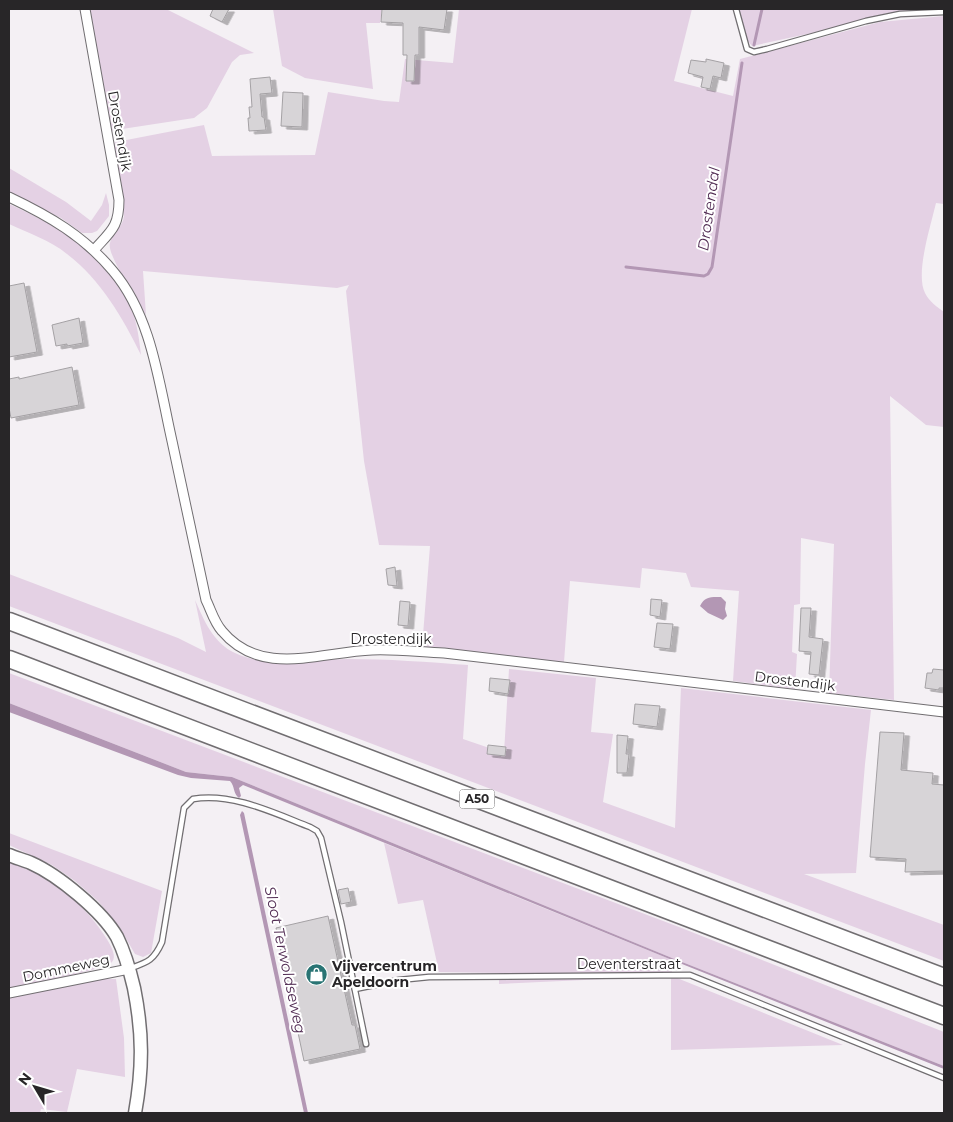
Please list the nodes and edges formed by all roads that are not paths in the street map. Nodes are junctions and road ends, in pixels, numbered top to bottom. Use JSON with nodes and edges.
{"nodes":[{"id":1,"x":85,"y":9,"type":"edge"},
{"id":2,"x":736,"y":9,"type":"edge"},
{"id":3,"x":944,"y":12,"type":"edge"},
{"id":4,"x":9,"y":197,"type":"edge"},
{"id":5,"x":94,"y":250,"type":"junction"},
{"id":6,"x":9,"y":620,"type":"edge"},
{"id":7,"x":9,"y":659,"type":"edge"},
{"id":8,"x":944,"y":712,"type":"edge"},
{"id":9,"x":9,"y":855,"type":"edge"},
{"id":10,"x":129,"y":969,"type":"junction"},
{"id":11,"x":944,"y":978,"type":"edge"},
{"id":12,"x":355,"y":990,"type":"junction"},
{"id":13,"x":9,"y":993,"type":"edge"},
{"id":14,"x":944,"y":1016,"type":"edge"},
{"id":15,"x":366,"y":1044,"type":"dead end"},
{"id":16,"x":944,"y":1078,"type":"edge"},
{"id":17,"x":134,"y":1113,"type":"edge"}],
"edges":[{"from":1,"to":5,"type":"street","name":"Drostendijk"},
{"from":2,"to":3,"type":"lane"},
{"from":4,"to":5,"type":"street","name":"Drostendijk"},
{"from":5,"to":8,"type":"street","name":"Drostendijk"},
{"from":6,"to":11,"type":"highway","number":"A50"},
{"from":7,"to":14,"type":"highway"},
{"from":9,"to":10,"type":"street"},
{"from":10,"to":12,"type":"lane"},
{"from":10,"to":13,"type":"street","name":"Dommeweg"},
{"from":10,"to":17,"type":"street"},
{"from":12,"to":15,"type":"lane"},
{"from":12,"to":16,"type":"lane","name":"Deventerstraat"}]}
